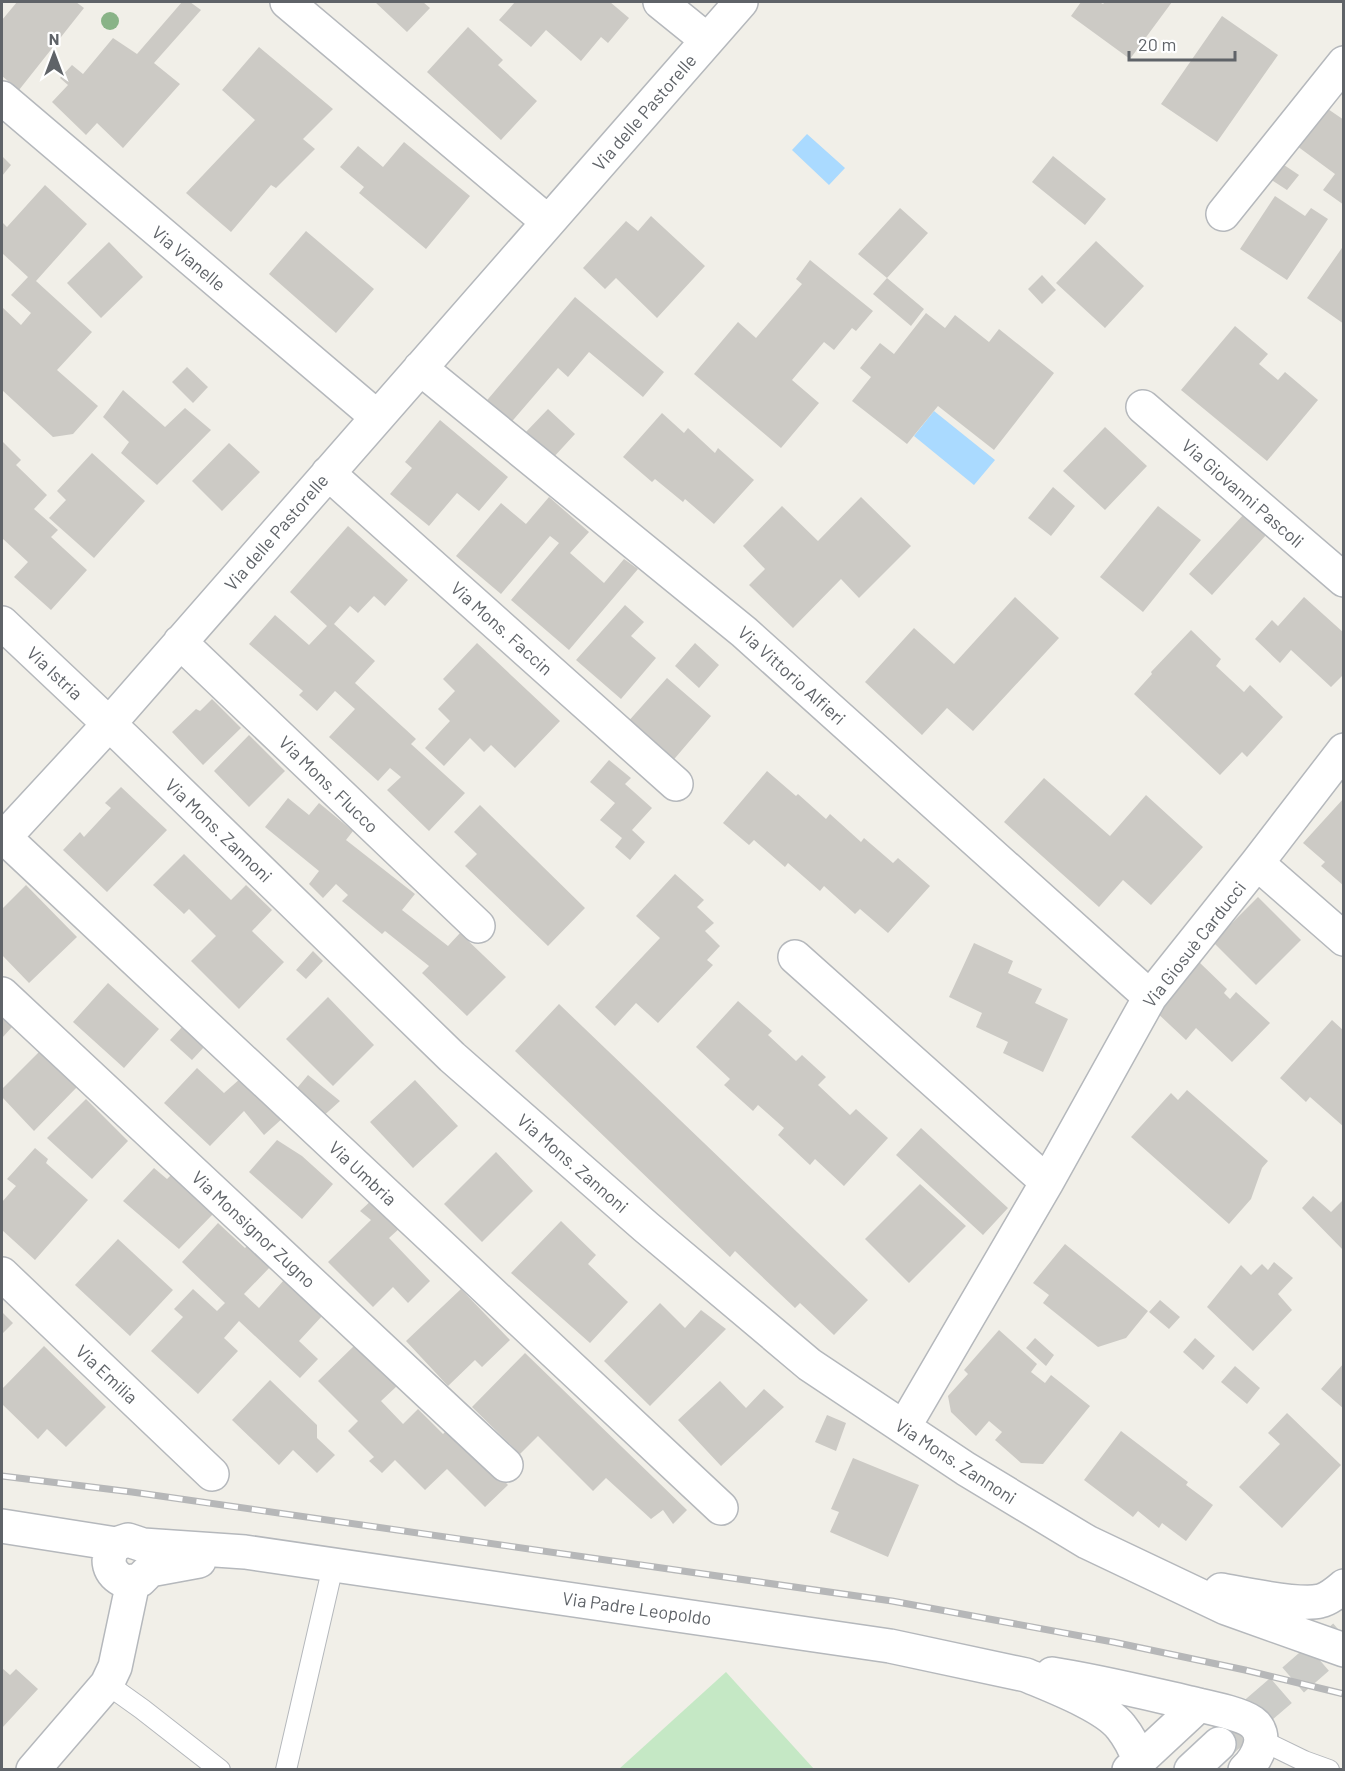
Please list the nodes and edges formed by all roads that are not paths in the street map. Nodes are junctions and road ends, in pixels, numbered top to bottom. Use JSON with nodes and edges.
{"nodes":[{"id":1,"x":287,"y":2,"type":"edge"},
{"id":2,"x":660,"y":2,"type":"edge"},
{"id":3,"x":741,"y":2,"type":"edge"},
{"id":4,"x":707,"y":40,"type":"junction"},
{"id":5,"x":1342,"y":70,"type":"edge"},
{"id":6,"x":2,"y":98,"type":"edge"},
{"id":7,"x":1223,"y":214,"type":"dead end"},
{"id":8,"x":548,"y":222,"type":"junction"},
{"id":9,"x":420,"y":368,"type":"junction"},
{"id":10,"x":1143,"y":407,"type":"dead end"},
{"id":11,"x":377,"y":417,"type":"junction"},
{"id":12,"x":328,"y":473,"type":"junction"},
{"id":13,"x":1344,"y":580,"type":"edge"},
{"id":14,"x":2,"y":623,"type":"edge"},
{"id":15,"x":180,"y":642,"type":"junction"},
{"id":16,"x":109,"y":724,"type":"junction"},
{"id":17,"x":1344,"y":750,"type":"edge"},
{"id":18,"x":675,"y":784,"type":"dead end"},
{"id":19,"x":3,"y":839,"type":"edge"},
{"id":20,"x":1257,"y":863,"type":"junction"},
{"id":21,"x":478,"y":926,"type":"dead end"},
{"id":22,"x":1344,"y":939,"type":"edge"},
{"id":23,"x":795,"y":957,"type":"dead end"},
{"id":24,"x":2,"y":994,"type":"edge"},
{"id":25,"x":1150,"y":997,"type":"junction"},
{"id":26,"x":1047,"y":1182,"type":"junction"},
{"id":27,"x":2,"y":1274,"type":"edge"},
{"id":28,"x":904,"y":1427,"type":"junction"},
{"id":29,"x":506,"y":1465,"type":"dead end"},
{"id":30,"x":212,"y":1474,"type":"dead end"},
{"id":31,"x":721,"y":1508,"type":"dead end"},
{"id":32,"x":8,"y":1527,"type":"edge"},
{"id":33,"x":1087,"y":1542,"type":"junction"},
{"id":34,"x":128,"y":1564,"type":"junction"},
{"id":35,"x":333,"y":1566,"type":"junction"},
{"id":36,"x":1337,"y":1591,"type":"edge"},
{"id":37,"x":1341,"y":1649,"type":"edge"},
{"id":38,"x":1026,"y":1675,"type":"junction"},
{"id":39,"x":107,"y":1684,"type":"junction"},
{"id":40,"x":1199,"y":1705,"type":"junction"},
{"id":41,"x":1261,"y":1740,"type":"junction"},
{"id":42,"x":1220,"y":1744,"type":"tunnel mouth"},
{"id":43,"x":1134,"y":1765,"type":"edge"},
{"id":44,"x":33,"y":1770,"type":"edge"},
{"id":45,"x":220,"y":1770,"type":"edge"},
{"id":46,"x":286,"y":1770,"type":"edge"},
{"id":47,"x":1191,"y":1770,"type":"edge"},
{"id":48,"x":1245,"y":1770,"type":"edge"},
{"id":49,"x":1329,"y":1770,"type":"edge"}],
"edges":[{"from":1,"to":8,"type":"street"},
{"from":2,"to":4,"type":"street"},
{"from":3,"to":4,"type":"street","name":"Via delle Pastorelle"},
{"from":4,"to":8,"type":"street","name":"Via delle Pastorelle"},
{"from":5,"to":7,"type":"street"},
{"from":6,"to":11,"type":"street","name":"Via Vianelle"},
{"from":8,"to":9,"type":"street","name":"Via delle Pastorelle"},
{"from":9,"to":11,"type":"street","name":"Via delle Pastorelle"},
{"from":9,"to":25,"type":"street","name":"Via Vittorio Alfieri"},
{"from":10,"to":13,"type":"street","name":"Via Giovanni Pascoli"},
{"from":11,"to":12,"type":"street","name":"Via delle Pastorelle"},
{"from":12,"to":15,"type":"street","name":"Via delle Pastorelle"},
{"from":12,"to":18,"type":"street","name":"Via Mons. Faccin"},
{"from":14,"to":16,"type":"street","name":"Via Istria"},
{"from":15,"to":16,"type":"street","name":"Via delle Pastorelle"},
{"from":15,"to":21,"type":"street","name":"Via Mons. Flucco"},
{"from":16,"to":19,"type":"street","name":"Via delle Pastorelle"},
{"from":16,"to":28,"type":"street","name":"Via Mons. Zannoni"},
{"from":17,"to":20,"type":"street","name":"Via Giosuè Carducci"},
{"from":19,"to":31,"type":"street","name":"Via Umbria"},
{"from":20,"to":22,"type":"street"},
{"from":20,"to":25,"type":"street","name":"Via Giosuè Carducci"},
{"from":23,"to":26,"type":"street"},
{"from":24,"to":29,"type":"street","name":"Via Monsignor Zugno"},
{"from":25,"to":26,"type":"street","name":"Via Giosuè Carducci"},
{"from":26,"to":28,"type":"street","name":"Via Giosuè Carducci"},
{"from":27,"to":30,"type":"street","name":"Via Emilia"},
{"from":28,"to":33,"type":"street","name":"Via Mons. Zannoni"},
{"from":32,"to":34,"type":"street","name":"Via Padre Leopoldo"},
{"from":33,"to":36,"type":"street"},
{"from":33,"to":37,"type":"street"},
{"from":34,"to":35,"type":"street","name":"Via Padre Leopoldo"},
{"from":34,"to":39,"type":"street"},
{"from":35,"to":38,"type":"street","name":"Via Padre Leopoldo"},
{"from":35,"to":46,"type":"lane"},
{"from":36,"to":37,"type":"street"},
{"from":38,"to":40,"type":"street","name":"Via Padre Leopoldo"},
{"from":38,"to":43,"type":"street","name":"Via Padre Leopoldo"},
{"from":39,"to":44,"type":"street"},
{"from":39,"to":45,"type":"lane"},
{"from":40,"to":41,"type":"street","name":"Via Padre Leopoldo"},
{"from":40,"to":43,"type":"street"},
{"from":41,"to":48,"type":"street"},
{"from":41,"to":49,"type":"lane"},
{"from":42,"to":47,"type":"street"}]}
